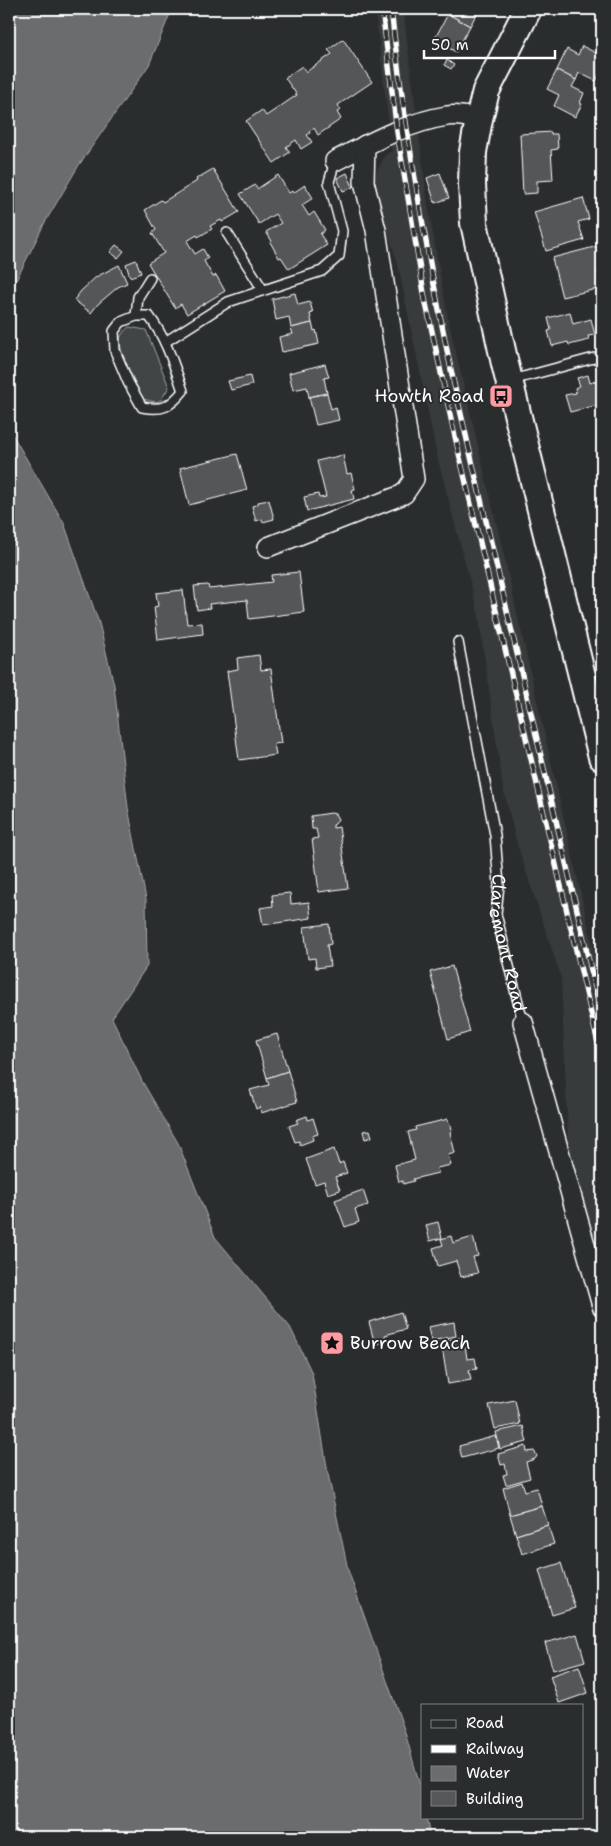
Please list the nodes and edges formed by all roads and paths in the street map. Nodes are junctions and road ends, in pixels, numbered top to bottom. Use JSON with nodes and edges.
{"nodes":[{"id":1,"x":528,"y":9,"type":"edge"},
{"id":2,"x":478,"y":118,"type":"junction"},
{"id":3,"x":365,"y":145,"type":"junction"},
{"id":4,"x":336,"y":161,"type":"joint"},
{"id":5,"x":227,"y":233,"type":"dead end"},
{"id":6,"x":150,"y":278,"type":"dead end"},
{"id":7,"x":263,"y":290,"type":"junction"},
{"id":8,"x":136,"y":316,"type":"junction"},
{"id":9,"x":165,"y":342,"type":"junction"},
{"id":10,"x":594,"y":358,"type":"dead end"},
{"id":11,"x":509,"y":380,"type":"junction"},
{"id":12,"x":268,"y":547,"type":"dead end"},
{"id":13,"x":458,"y":642,"type":"dead end"},
{"id":14,"x":602,"y":757,"type":"edge"},
{"id":15,"x":523,"y":1022,"type":"joint"},
{"id":16,"x":597,"y":1268,"type":"edge"},
{"id":17,"x":602,"y":1306,"type":"edge"}],
"edges":[{"from":1,"to":2,"type":"main road"},
{"from":2,"to":3,"type":"street"},
{"from":2,"to":11,"type":"main road"},
{"from":3,"to":4,"type":"street"},
{"from":3,"to":12,"type":"street"},
{"from":4,"to":7,"type":"lane"},
{"from":5,"to":7,"type":"lane"},
{"from":6,"to":8,"type":"lane"},
{"from":7,"to":9,"type":"lane"},
{"from":8,"to":9,"type":"lane"},
{"from":8,"to":9,"type":"lane"},
{"from":10,"to":11,"type":"lane"},
{"from":11,"to":14,"type":"main road"},
{"from":13,"to":15,"type":"lane","name":"Claremont Road"},
{"from":15,"to":16,"type":"street","name":"Claremont Road"},
{"from":16,"to":17,"type":"street","name":"Claremont Road"}]}
